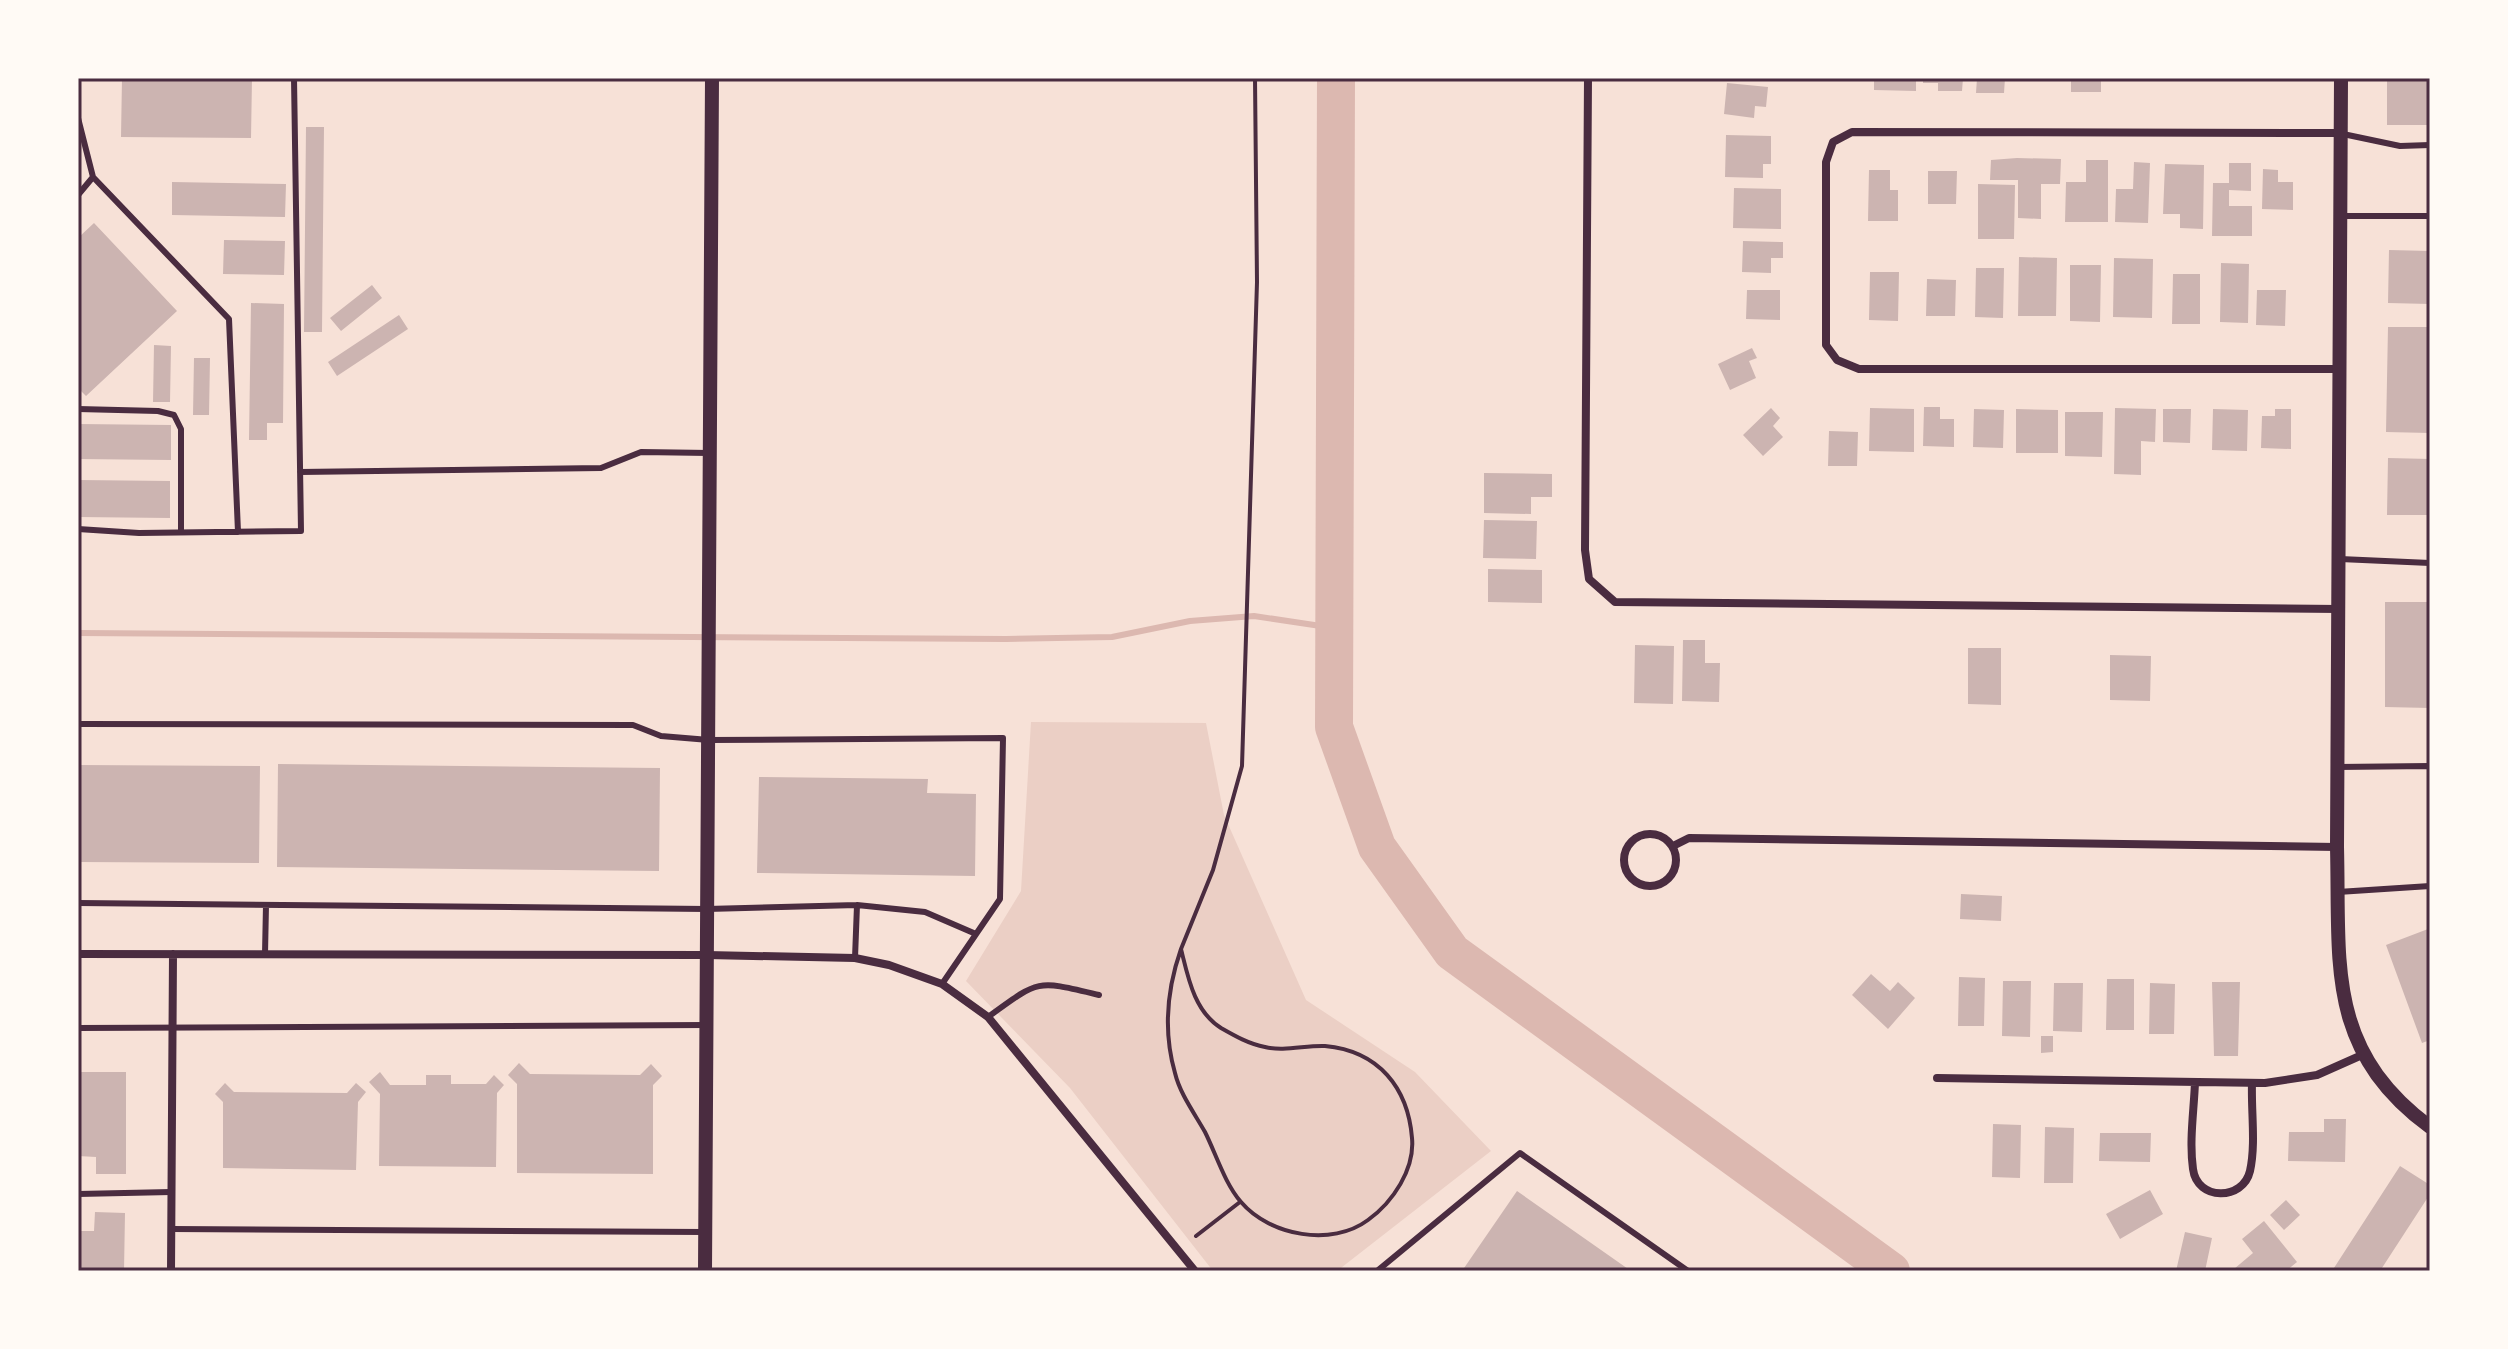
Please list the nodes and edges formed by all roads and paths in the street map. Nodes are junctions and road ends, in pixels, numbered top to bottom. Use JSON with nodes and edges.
{"nodes":[{"id":1,"x":294,"y":78,"type":"edge"},
{"id":2,"x":712,"y":78,"type":"edge"},
{"id":3,"x":1255,"y":78,"type":"edge"},
{"id":4,"x":1588,"y":78,"type":"edge"},
{"id":5,"x":2341,"y":78,"type":"edge"},
{"id":6,"x":78,"y":118,"type":"edge"},
{"id":7,"x":2341,"y":133,"type":"junction"},
{"id":8,"x":2430,"y":145,"type":"edge"},
{"id":9,"x":93,"y":177,"type":"junction"},
{"id":10,"x":78,"y":195,"type":"edge"},
{"id":11,"x":2340,"y":216,"type":"junction"},
{"id":12,"x":2430,"y":216,"type":"edge"},
{"id":13,"x":2341,"y":369,"type":"junction"},
{"id":14,"x":78,"y":409,"type":"edge"},
{"id":15,"x":710,"y":453,"type":"junction"},
{"id":16,"x":300,"y":472,"type":"junction"},
{"id":17,"x":78,"y":529,"type":"edge"},
{"id":18,"x":181,"y":532,"type":"junction"},
{"id":19,"x":238,"y":532,"type":"junction"},
{"id":20,"x":2340,"y":559,"type":"junction"},
{"id":21,"x":2430,"y":563,"type":"edge"},
{"id":22,"x":2339,"y":609,"type":"junction"},
{"id":23,"x":78,"y":724,"type":"edge"},
{"id":24,"x":709,"y":740,"type":"junction"},
{"id":25,"x":2337,"y":767,"type":"junction"},
{"id":26,"x":2430,"y":774,"type":"edge"},
{"id":27,"x":1673,"y":846,"type":"junction"},
{"id":28,"x":2337,"y":847,"type":"junction"},
{"id":29,"x":2430,"y":886,"type":"edge"},
{"id":30,"x":2338,"y":892,"type":"junction"},
{"id":31,"x":78,"y":903,"type":"edge"},
{"id":32,"x":266,"y":905,"type":"junction"},
{"id":33,"x":857,"y":905,"type":"junction"},
{"id":34,"x":707,"y":909,"type":"junction"},
{"id":35,"x":976,"y":934,"type":"junction"},
{"id":36,"x":1181,"y":949,"type":"junction"},
{"id":37,"x":78,"y":954,"type":"edge"},
{"id":38,"x":173,"y":954,"type":"junction"},
{"id":39,"x":265,"y":954,"type":"junction"},
{"id":40,"x":707,"y":955,"type":"junction"},
{"id":41,"x":855,"y":958,"type":"junction"},
{"id":42,"x":942,"y":984,"type":"junction"},
{"id":43,"x":1099,"y":995,"type":"dead end"},
{"id":44,"x":988,"y":1017,"type":"junction"},
{"id":45,"x":707,"y":1025,"type":"junction"},
{"id":46,"x":172,"y":1027,"type":"junction"},
{"id":47,"x":78,"y":1028,"type":"edge"},
{"id":48,"x":2362,"y":1055,"type":"junction"},
{"id":49,"x":1937,"y":1078,"type":"dead end"},
{"id":50,"x":2195,"y":1082,"type":"junction"},
{"id":51,"x":2252,"y":1083,"type":"junction"},
{"id":52,"x":2430,"y":1127,"type":"edge"},
{"id":53,"x":171,"y":1192,"type":"junction"},
{"id":54,"x":78,"y":1194,"type":"edge"},
{"id":55,"x":1240,"y":1202,"type":"junction"},
{"id":56,"x":171,"y":1229,"type":"junction"},
{"id":57,"x":705,"y":1232,"type":"junction"},
{"id":58,"x":1196,"y":1236,"type":"dead end"},
{"id":59,"x":171,"y":1271,"type":"edge"},
{"id":60,"x":705,"y":1271,"type":"edge"},
{"id":61,"x":1195,"y":1271,"type":"edge"},
{"id":62,"x":1377,"y":1271,"type":"edge"},
{"id":63,"x":1688,"y":1271,"type":"edge"}],
"edges":[{"from":1,"to":16,"type":"lane"},
{"from":2,"to":15,"type":"street"},
{"from":3,"to":36,"type":"path"},
{"from":4,"to":22,"type":"street"},
{"from":5,"to":7,"type":"street"},
{"from":6,"to":9,"type":"lane"},
{"from":7,"to":8,"type":"lane"},
{"from":7,"to":11,"type":"street"},
{"from":7,"to":13,"type":"street"},
{"from":9,"to":10,"type":"lane"},
{"from":9,"to":19,"type":"lane"},
{"from":11,"to":12,"type":"lane"},
{"from":11,"to":13,"type":"street"},
{"from":13,"to":20,"type":"street"},
{"from":14,"to":18,"type":"lane"},
{"from":15,"to":16,"type":"lane"},
{"from":15,"to":24,"type":"street"},
{"from":16,"to":19,"type":"lane"},
{"from":17,"to":18,"type":"lane"},
{"from":18,"to":19,"type":"lane"},
{"from":20,"to":21,"type":"lane"},
{"from":20,"to":22,"type":"street"},
{"from":22,"to":25,"type":"street"},
{"from":23,"to":24,"type":"lane"},
{"from":24,"to":34,"type":"street"},
{"from":24,"to":35,"type":"lane"},
{"from":25,"to":26,"type":"lane"},
{"from":25,"to":28,"type":"street"},
{"from":27,"to":27,"type":"street"},
{"from":27,"to":28,"type":"street"},
{"from":28,"to":30,"type":"street"},
{"from":29,"to":30,"type":"lane"},
{"from":30,"to":48,"type":"street"},
{"from":31,"to":32,"type":"lane"},
{"from":32,"to":34,"type":"lane"},
{"from":32,"to":39,"type":"lane"},
{"from":33,"to":34,"type":"lane"},
{"from":33,"to":35,"type":"lane"},
{"from":33,"to":41,"type":"lane"},
{"from":34,"to":40,"type":"street"},
{"from":35,"to":42,"type":"lane"},
{"from":36,"to":55,"type":"path"},
{"from":36,"to":55,"type":"path"},
{"from":37,"to":38,"type":"street"},
{"from":38,"to":39,"type":"street"},
{"from":38,"to":46,"type":"street"},
{"from":39,"to":40,"type":"street"},
{"from":40,"to":41,"type":"street"},
{"from":40,"to":45,"type":"street"},
{"from":41,"to":42,"type":"street"},
{"from":42,"to":44,"type":"street"},
{"from":43,"to":44,"type":"lane"},
{"from":44,"to":61,"type":"street"},
{"from":45,"to":46,"type":"lane"},
{"from":45,"to":57,"type":"street"},
{"from":46,"to":47,"type":"lane"},
{"from":46,"to":53,"type":"street"},
{"from":48,"to":51,"type":"street"},
{"from":48,"to":52,"type":"street"},
{"from":49,"to":50,"type":"street"},
{"from":50,"to":51,"type":"street"},
{"from":50,"to":51,"type":"street"},
{"from":53,"to":54,"type":"lane"},
{"from":53,"to":56,"type":"street"},
{"from":55,"to":58,"type":"path"},
{"from":56,"to":57,"type":"lane"},
{"from":56,"to":59,"type":"street"},
{"from":57,"to":60,"type":"street"},
{"from":62,"to":63,"type":"lane"}]}
